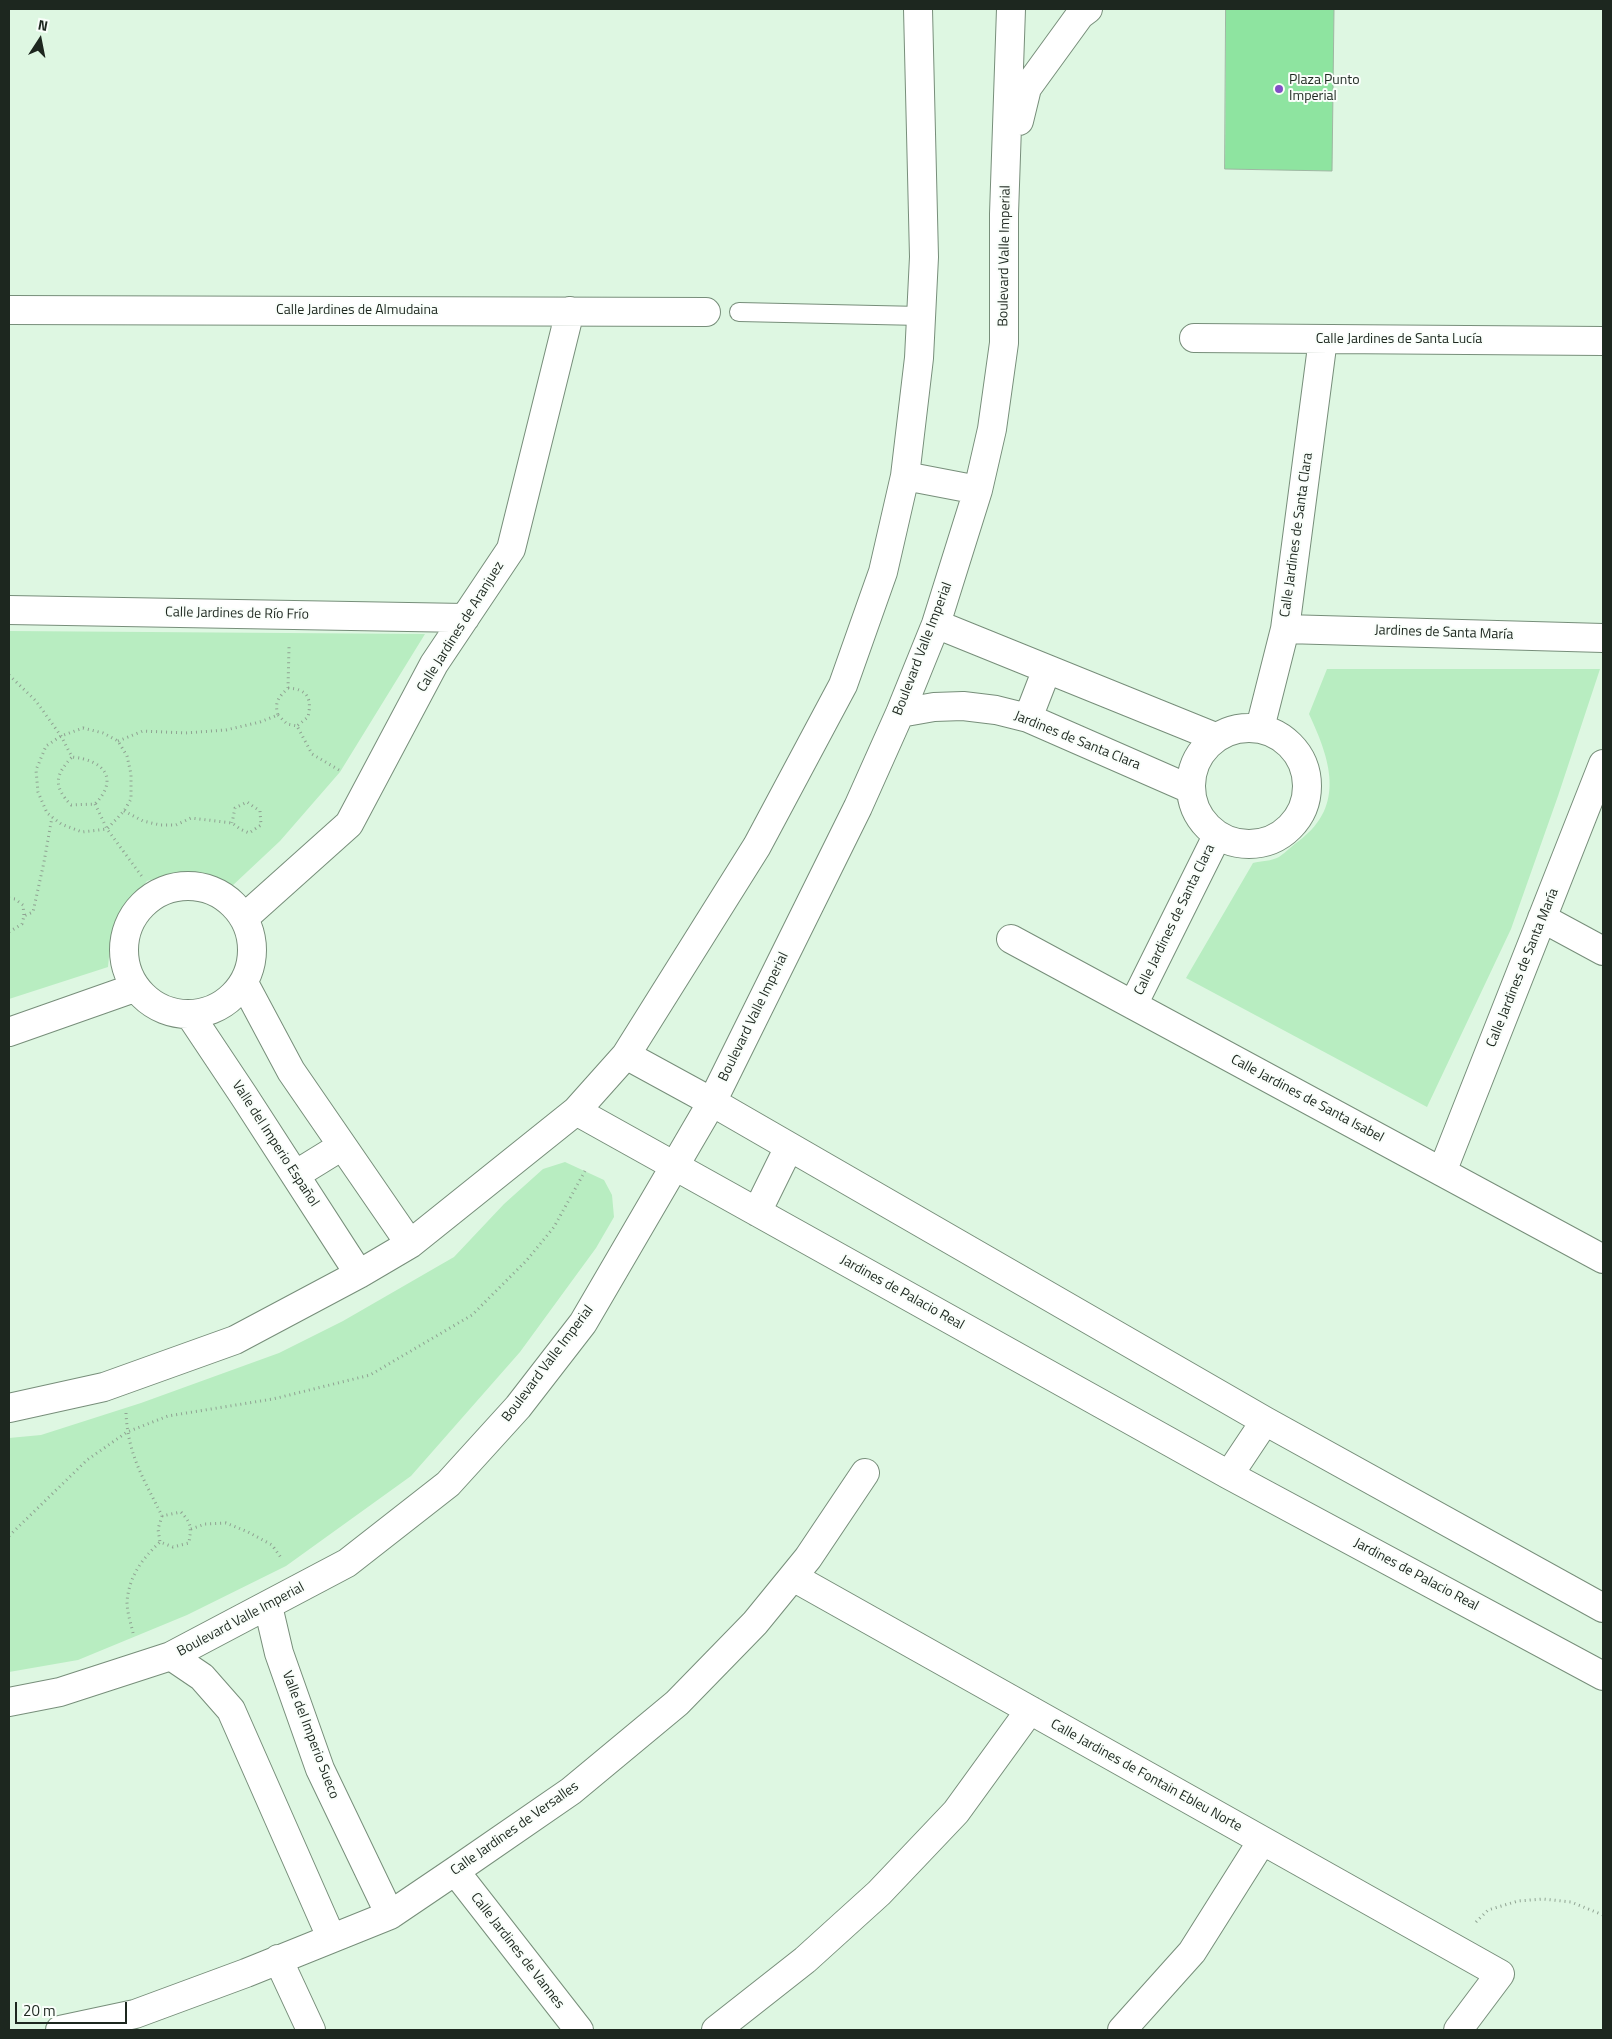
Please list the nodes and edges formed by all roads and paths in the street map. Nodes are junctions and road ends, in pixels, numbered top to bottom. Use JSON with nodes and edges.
{"nodes":[{"id":1,"x":918,"y":9,"type":"edge"},
{"id":2,"x":1011,"y":9,"type":"edge"},
{"id":3,"x":1088,"y":9,"type":"edge"},
{"id":4,"x":1007,"y":169,"type":"junction"},
{"id":5,"x":9,"y":310,"type":"edge"},
{"id":6,"x":570,"y":311,"type":"junction"},
{"id":7,"x":706,"y":312,"type":"dead end"},
{"id":8,"x":739,"y":312,"type":"dead end"},
{"id":9,"x":921,"y":316,"type":"junction"},
{"id":10,"x":1194,"y":338,"type":"dead end"},
{"id":11,"x":1323,"y":340,"type":"junction"},
{"id":12,"x":1603,"y":341,"type":"edge"},
{"id":13,"x":905,"y":476,"type":"junction"},
{"id":14,"x":978,"y":490,"type":"junction"},
{"id":15,"x":9,"y":610,"type":"edge"},
{"id":16,"x":465,"y":618,"type":"junction"},
{"id":17,"x":936,"y":624,"type":"junction"},
{"id":18,"x":1285,"y":629,"type":"junction"},
{"id":19,"x":1603,"y":638,"type":"edge"},
{"id":20,"x":289,"y":645,"type":"dead end"},
{"id":21,"x":1047,"y":669,"type":"junction"},
{"id":22,"x":9,"y":675,"type":"edge"},
{"id":23,"x":288,"y":688,"type":"junction"},
{"id":24,"x":900,"y":713,"type":"junction"},
{"id":25,"x":278,"y":715,"type":"junction"},
{"id":26,"x":1028,"y":718,"type":"junction"},
{"id":27,"x":296,"y":726,"type":"junction"},
{"id":28,"x":1260,"y":728,"type":"junction"},
{"id":29,"x":60,"y":736,"type":"junction"},
{"id":30,"x":1215,"y":737,"type":"junction"},
{"id":31,"x":118,"y":741,"type":"junction"},
{"id":32,"x":72,"y":757,"type":"junction"},
{"id":33,"x":1603,"y":764,"type":"edge"},
{"id":34,"x":338,"y":770,"type":"dead end"},
{"id":35,"x":1190,"y":789,"type":"junction"},
{"id":36,"x":95,"y":804,"type":"junction"},
{"id":37,"x":124,"y":811,"type":"junction"},
{"id":38,"x":52,"y":818,"type":"junction"},
{"id":39,"x":232,"y":823,"type":"junction"},
{"id":40,"x":107,"y":829,"type":"junction"},
{"id":41,"x":1217,"y":836,"type":"junction"},
{"id":42,"x":143,"y":878,"type":"dead end"},
{"id":43,"x":9,"y":898,"type":"edge"},
{"id":44,"x":24,"y":916,"type":"junction"},
{"id":45,"x":244,"y":918,"type":"junction"},
{"id":46,"x":1542,"y":918,"type":"junction"},
{"id":47,"x":9,"y":932,"type":"edge"},
{"id":48,"x":1011,"y":939,"type":"dead end"},
{"id":49,"x":1603,"y":950,"type":"edge"},
{"id":50,"x":244,"y":983,"type":"junction"},
{"id":51,"x":134,"y":988,"type":"junction"},
{"id":52,"x":1133,"y":1005,"type":"junction"},
{"id":53,"x":190,"y":1015,"type":"junction"},
{"id":54,"x":9,"y":1032,"type":"edge"},
{"id":55,"x":626,"y":1056,"type":"junction"},
{"id":56,"x":712,"y":1102,"type":"junction"},
{"id":57,"x":576,"y":1111,"type":"junction"},
{"id":58,"x":342,"y":1146,"type":"junction"},
{"id":59,"x":789,"y":1146,"type":"junction"},
{"id":60,"x":675,"y":1167,"type":"junction"},
{"id":61,"x":585,"y":1171,"type":"dead end"},
{"id":62,"x":1442,"y":1172,"type":"junction"},
{"id":63,"x":295,"y":1175,"type":"junction"},
{"id":64,"x":757,"y":1212,"type":"junction"},
{"id":65,"x":410,"y":1244,"type":"junction"},
{"id":66,"x":1603,"y":1259,"type":"edge"},
{"id":67,"x":359,"y":1274,"type":"junction"},
{"id":68,"x":126,"y":1407,"type":"dead end"},
{"id":69,"x":9,"y":1408,"type":"edge"},
{"id":70,"x":1265,"y":1421,"type":"junction"},
{"id":71,"x":127,"y":1432,"type":"junction"},
{"id":72,"x":865,"y":1473,"type":"dead end"},
{"id":73,"x":1229,"y":1475,"type":"junction"},
{"id":74,"x":162,"y":1516,"type":"junction"},
{"id":75,"x":191,"y":1529,"type":"junction"},
{"id":76,"x":9,"y":1536,"type":"edge"},
{"id":77,"x":160,"y":1542,"type":"junction"},
{"id":78,"x":286,"y":1566,"type":"dead end"},
{"id":79,"x":793,"y":1577,"type":"junction"},
{"id":80,"x":268,"y":1606,"type":"junction"},
{"id":81,"x":1603,"y":1608,"type":"edge"},
{"id":82,"x":134,"y":1637,"type":"dead end"},
{"id":83,"x":171,"y":1656,"type":"junction"},
{"id":84,"x":1603,"y":1676,"type":"edge"},
{"id":85,"x":9,"y":1702,"type":"edge"},
{"id":86,"x":1030,"y":1710,"type":"junction"},
{"id":87,"x":1262,"y":1841,"type":"junction"},
{"id":88,"x":455,"y":1871,"type":"junction"},
{"id":89,"x":390,"y":1915,"type":"junction"},
{"id":90,"x":1603,"y":1915,"type":"edge"},
{"id":91,"x":331,"y":1937,"type":"junction"},
{"id":92,"x":1449,"y":1946,"type":"junction"},
{"id":93,"x":278,"y":1959,"type":"junction"},
{"id":94,"x":60,"y":2030,"type":"edge"},
{"id":95,"x":311,"y":2030,"type":"edge"},
{"id":96,"x":579,"y":2030,"type":"edge"},
{"id":97,"x":716,"y":2030,"type":"edge"},
{"id":98,"x":1122,"y":2030,"type":"edge"},
{"id":99,"x":1458,"y":2030,"type":"edge"}],
"edges":[{"from":1,"to":9,"type":"street"},
{"from":2,"to":4,"type":"street","name":"Boulevard Valle Imperial"},
{"from":3,"to":4,"type":"street"},
{"from":4,"to":14,"type":"street","name":"Boulevard Valle Imperial"},
{"from":5,"to":6,"type":"street","name":"Calle Jardines de Almudaina"},
{"from":6,"to":7,"type":"street","name":"Calle Jardines de Almudaina"},
{"from":6,"to":16,"type":"street","name":"Calle Jardines de Aranjuez"},
{"from":8,"to":9,"type":"lane"},
{"from":9,"to":13,"type":"street"},
{"from":10,"to":11,"type":"street","name":"Calle Jardines de Santa Lucía"},
{"from":11,"to":12,"type":"street","name":"Calle Jardines de Santa Lucía"},
{"from":11,"to":18,"type":"street","name":"Calle Jardines de Santa Clara"},
{"from":13,"to":14,"type":"street"},
{"from":13,"to":55,"type":"street"},
{"from":14,"to":17,"type":"street","name":"Boulevard Valle Imperial"},
{"from":15,"to":16,"type":"street","name":"Calle Jardines de Río Frío"},
{"from":16,"to":45,"type":"street","name":"Calle Jardines de Aranjuez"},
{"from":17,"to":21,"type":"street"},
{"from":17,"to":24,"type":"street","name":"Boulevard Valle Imperial"},
{"from":18,"to":19,"type":"street","name":"Jardines de Santa María"},
{"from":18,"to":28,"type":"street","name":"Calle Jardines de Santa Clara"},
{"from":20,"to":23,"type":"path"},
{"from":21,"to":26,"type":"street"},
{"from":21,"to":30,"type":"street"},
{"from":22,"to":29,"type":"path"},
{"from":23,"to":25,"type":"path"},
{"from":23,"to":27,"type":"path"},
{"from":24,"to":26,"type":"street","name":"Jardines de Santa Clara"},
{"from":24,"to":56,"type":"street","name":"Boulevard Valle Imperial"},
{"from":25,"to":27,"type":"path"},
{"from":25,"to":31,"type":"path"},
{"from":26,"to":35,"type":"street","name":"Jardines de Santa Clara"},
{"from":27,"to":34,"type":"path"},
{"from":28,"to":30,"type":"street"},
{"from":28,"to":41,"type":"street"},
{"from":29,"to":31,"type":"path"},
{"from":29,"to":32,"type":"path"},
{"from":29,"to":38,"type":"path"},
{"from":30,"to":35,"type":"street"},
{"from":31,"to":37,"type":"path"},
{"from":32,"to":36,"type":"path"},
{"from":32,"to":36,"type":"path"},
{"from":33,"to":46,"type":"street","name":"Calle Jardines de Santa María"},
{"from":35,"to":41,"type":"street"},
{"from":36,"to":40,"type":"path"},
{"from":37,"to":39,"type":"path"},
{"from":37,"to":40,"type":"path"},
{"from":38,"to":40,"type":"path"},
{"from":38,"to":44,"type":"path"},
{"from":39,"to":39,"type":"path"},
{"from":40,"to":42,"type":"path"},
{"from":41,"to":52,"type":"street","name":"Calle Jardines de Santa Clara"},
{"from":43,"to":44,"type":"path"},
{"from":44,"to":47,"type":"path"},
{"from":45,"to":50,"type":"street"},
{"from":45,"to":51,"type":"street"},
{"from":46,"to":49,"type":"street"},
{"from":46,"to":62,"type":"street","name":"Calle Jardines de Santa María"},
{"from":48,"to":52,"type":"street","name":"Calle Jardines de Santa Isabel"},
{"from":50,"to":53,"type":"street"},
{"from":50,"to":58,"type":"street"},
{"from":51,"to":53,"type":"street"},
{"from":51,"to":54,"type":"street"},
{"from":52,"to":62,"type":"street","name":"Calle Jardines de Santa Isabel"},
{"from":53,"to":63,"type":"street","name":"Valle del Imperio Español"},
{"from":55,"to":56,"type":"street"},
{"from":55,"to":57,"type":"street"},
{"from":56,"to":59,"type":"street"},
{"from":56,"to":60,"type":"street","name":"Boulevard Valle Imperial"},
{"from":57,"to":60,"type":"street","name":"Jardines de Palacio Real"},
{"from":57,"to":65,"type":"street"},
{"from":58,"to":63,"type":"street"},
{"from":58,"to":65,"type":"street"},
{"from":59,"to":64,"type":"street"},
{"from":59,"to":70,"type":"street"},
{"from":60,"to":64,"type":"street","name":"Jardines de Palacio Real"},
{"from":60,"to":80,"type":"street","name":"Boulevard Valle Imperial"},
{"from":61,"to":71,"type":"path"},
{"from":62,"to":66,"type":"street","name":"Calle Jardines de Santa Isabel"},
{"from":63,"to":67,"type":"street","name":"Valle del Imperio Español"},
{"from":64,"to":73,"type":"street","name":"Jardines de Palacio Real"},
{"from":65,"to":67,"type":"street"},
{"from":67,"to":69,"type":"street"},
{"from":68,"to":71,"type":"path"},
{"from":70,"to":73,"type":"street"},
{"from":70,"to":81,"type":"street"},
{"from":71,"to":74,"type":"path"},
{"from":71,"to":76,"type":"path"},
{"from":72,"to":79,"type":"street","name":"Calle Jardines de Versalles"},
{"from":73,"to":84,"type":"street","name":"Jardines de Palacio Real"},
{"from":74,"to":75,"type":"path"},
{"from":74,"to":77,"type":"path"},
{"from":75,"to":77,"type":"path"},
{"from":75,"to":78,"type":"path"},
{"from":77,"to":82,"type":"path"},
{"from":79,"to":86,"type":"street","name":"Calle Jardines de Fontain Ebleu Norte"},
{"from":79,"to":88,"type":"street","name":"Calle Jardines de Versalles"},
{"from":80,"to":83,"type":"street","name":"Boulevard Valle Imperial"},
{"from":80,"to":89,"type":"street","name":"Valle del Imperio Sueco"},
{"from":83,"to":85,"type":"street","name":"Boulevard Valle Imperial"},
{"from":83,"to":91,"type":"street"},
{"from":86,"to":87,"type":"street","name":"Calle Jardines de Fontain Ebleu Norte"},
{"from":86,"to":97,"type":"street"},
{"from":87,"to":92,"type":"street","name":"Calle Jardines de Fontain Ebleu Norte"},
{"from":87,"to":98,"type":"street"},
{"from":88,"to":89,"type":"street","name":"Calle Jardines de Versalles"},
{"from":88,"to":96,"type":"street","name":"Calle Jardines de Vannes"},
{"from":89,"to":91,"type":"street","name":"Calle Jardines de Versalles"},
{"from":90,"to":92,"type":"path"},
{"from":91,"to":93,"type":"street","name":"Calle Jardines de Versalles"},
{"from":92,"to":99,"type":"street","name":"Calle Jardines de Fontain Ebleu Norte"},
{"from":93,"to":94,"type":"street","name":"Calle Jardines de Versalles"},
{"from":93,"to":95,"type":"street"}]}
